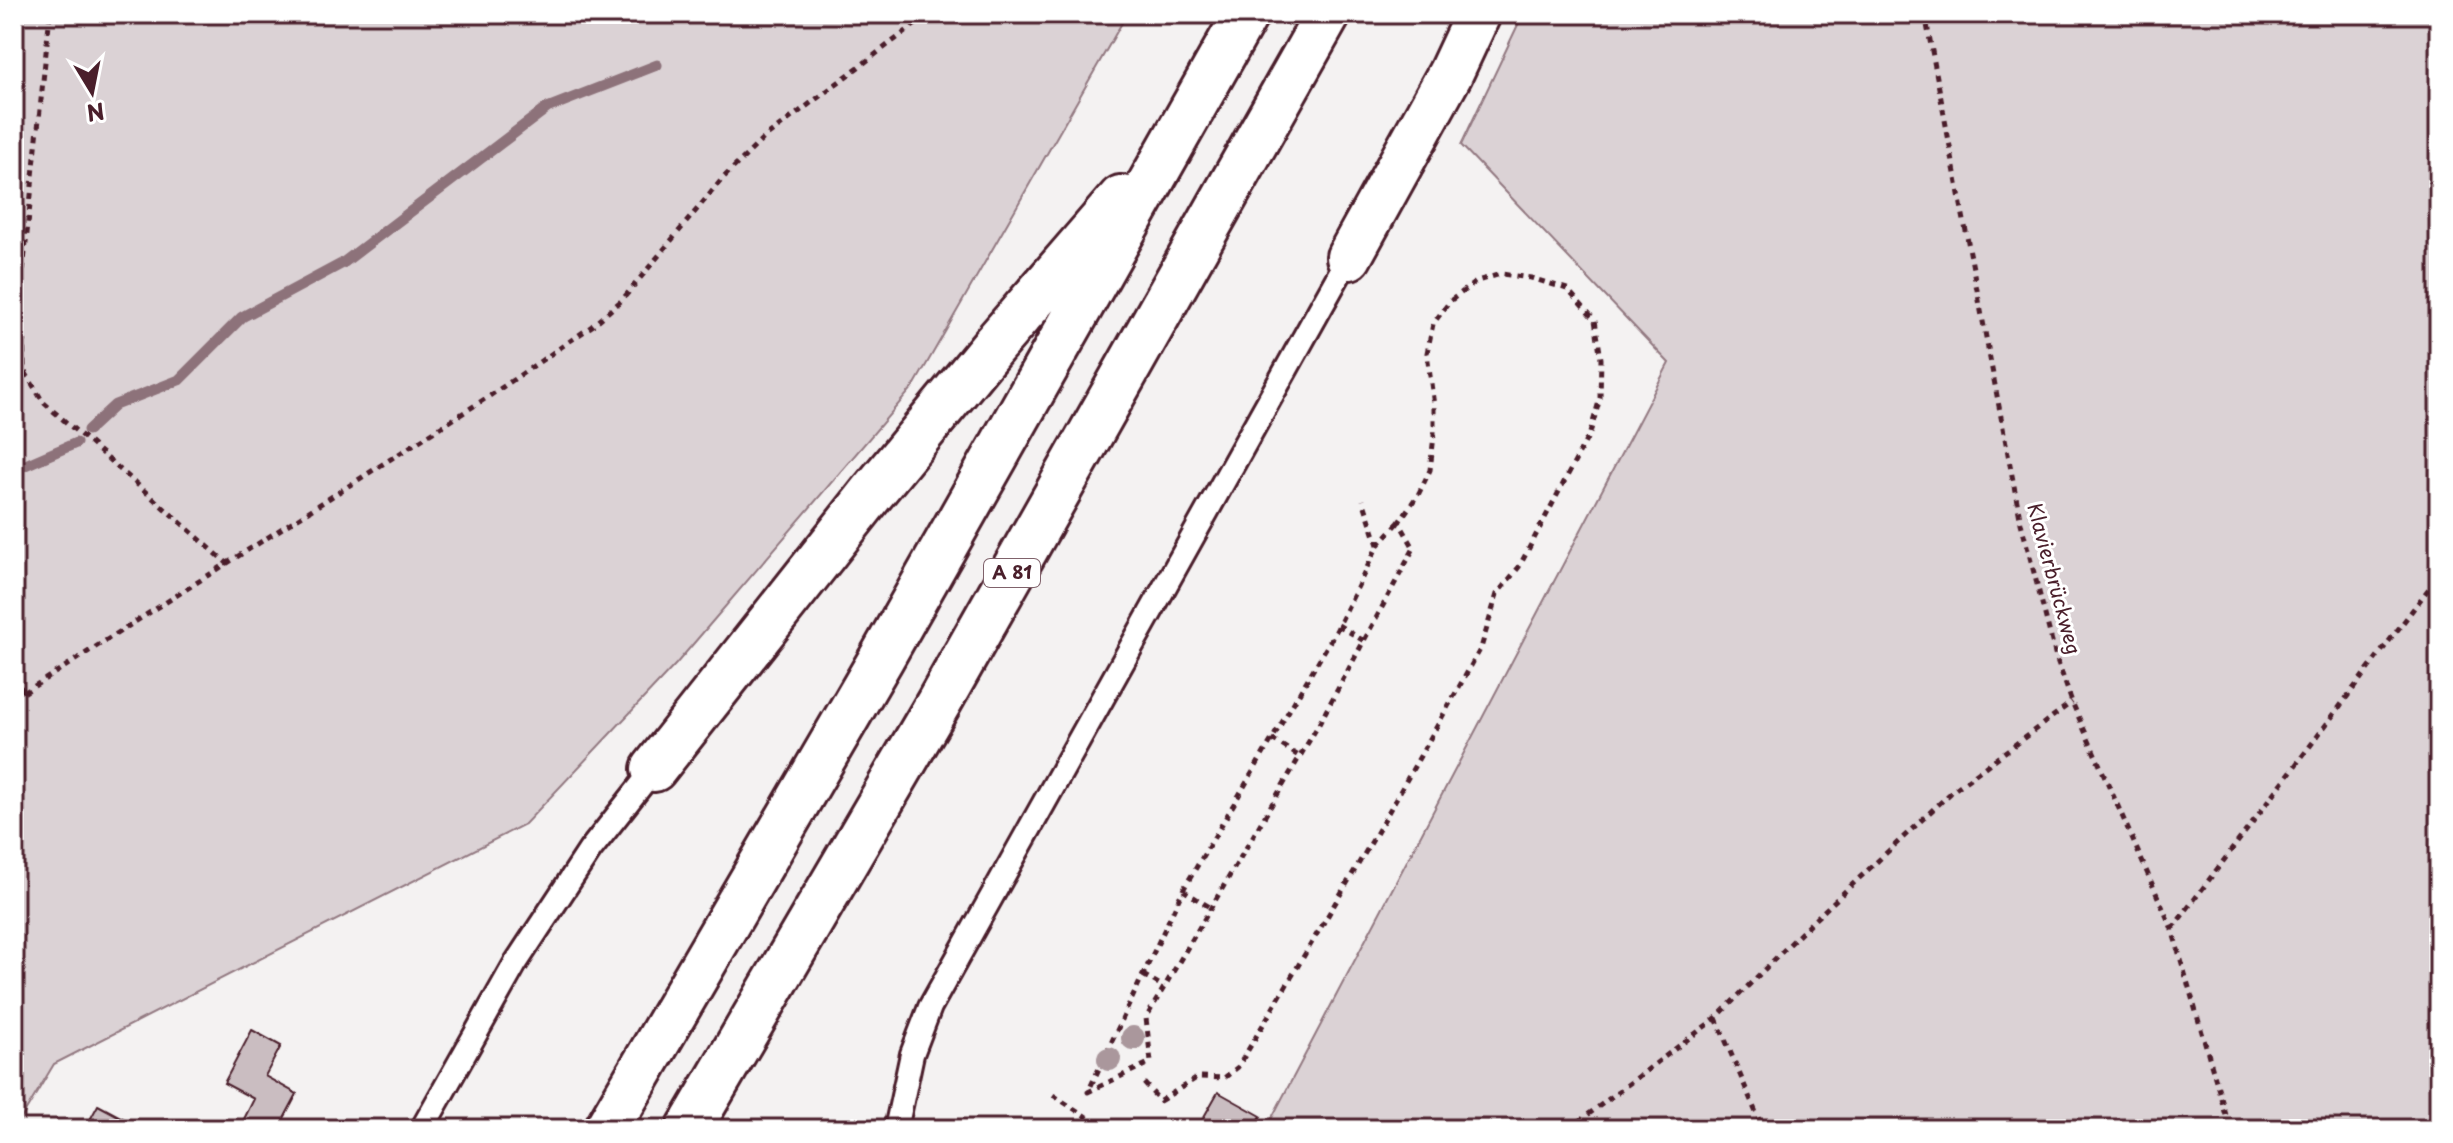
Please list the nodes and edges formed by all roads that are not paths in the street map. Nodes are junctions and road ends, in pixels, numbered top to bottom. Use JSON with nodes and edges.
{"nodes":[{"id":1,"x":1246,"y":14,"type":"edge"},
{"id":2,"x":1328,"y":14,"type":"edge"},
{"id":3,"x":1478,"y":14,"type":"edge"},
{"id":4,"x":1184,"y":124,"type":"junction"},
{"id":5,"x":1349,"y":257,"type":"joint"},
{"id":6,"x":654,"y":769,"type":"joint"},
{"id":7,"x":422,"y":1129,"type":"edge"},
{"id":8,"x":607,"y":1129,"type":"edge"},
{"id":9,"x":689,"y":1129,"type":"edge"},
{"id":10,"x":896,"y":1129,"type":"edge"}],
"edges":[{"from":1,"to":4,"type":"highway"},
{"from":2,"to":9,"type":"highway","number":"A 81"},
{"from":3,"to":5,"type":"highway"},
{"from":4,"to":6,"type":"highway"},
{"from":4,"to":8,"type":"highway"},
{"from":5,"to":10,"type":"lane"},
{"from":6,"to":7,"type":"lane"}]}
